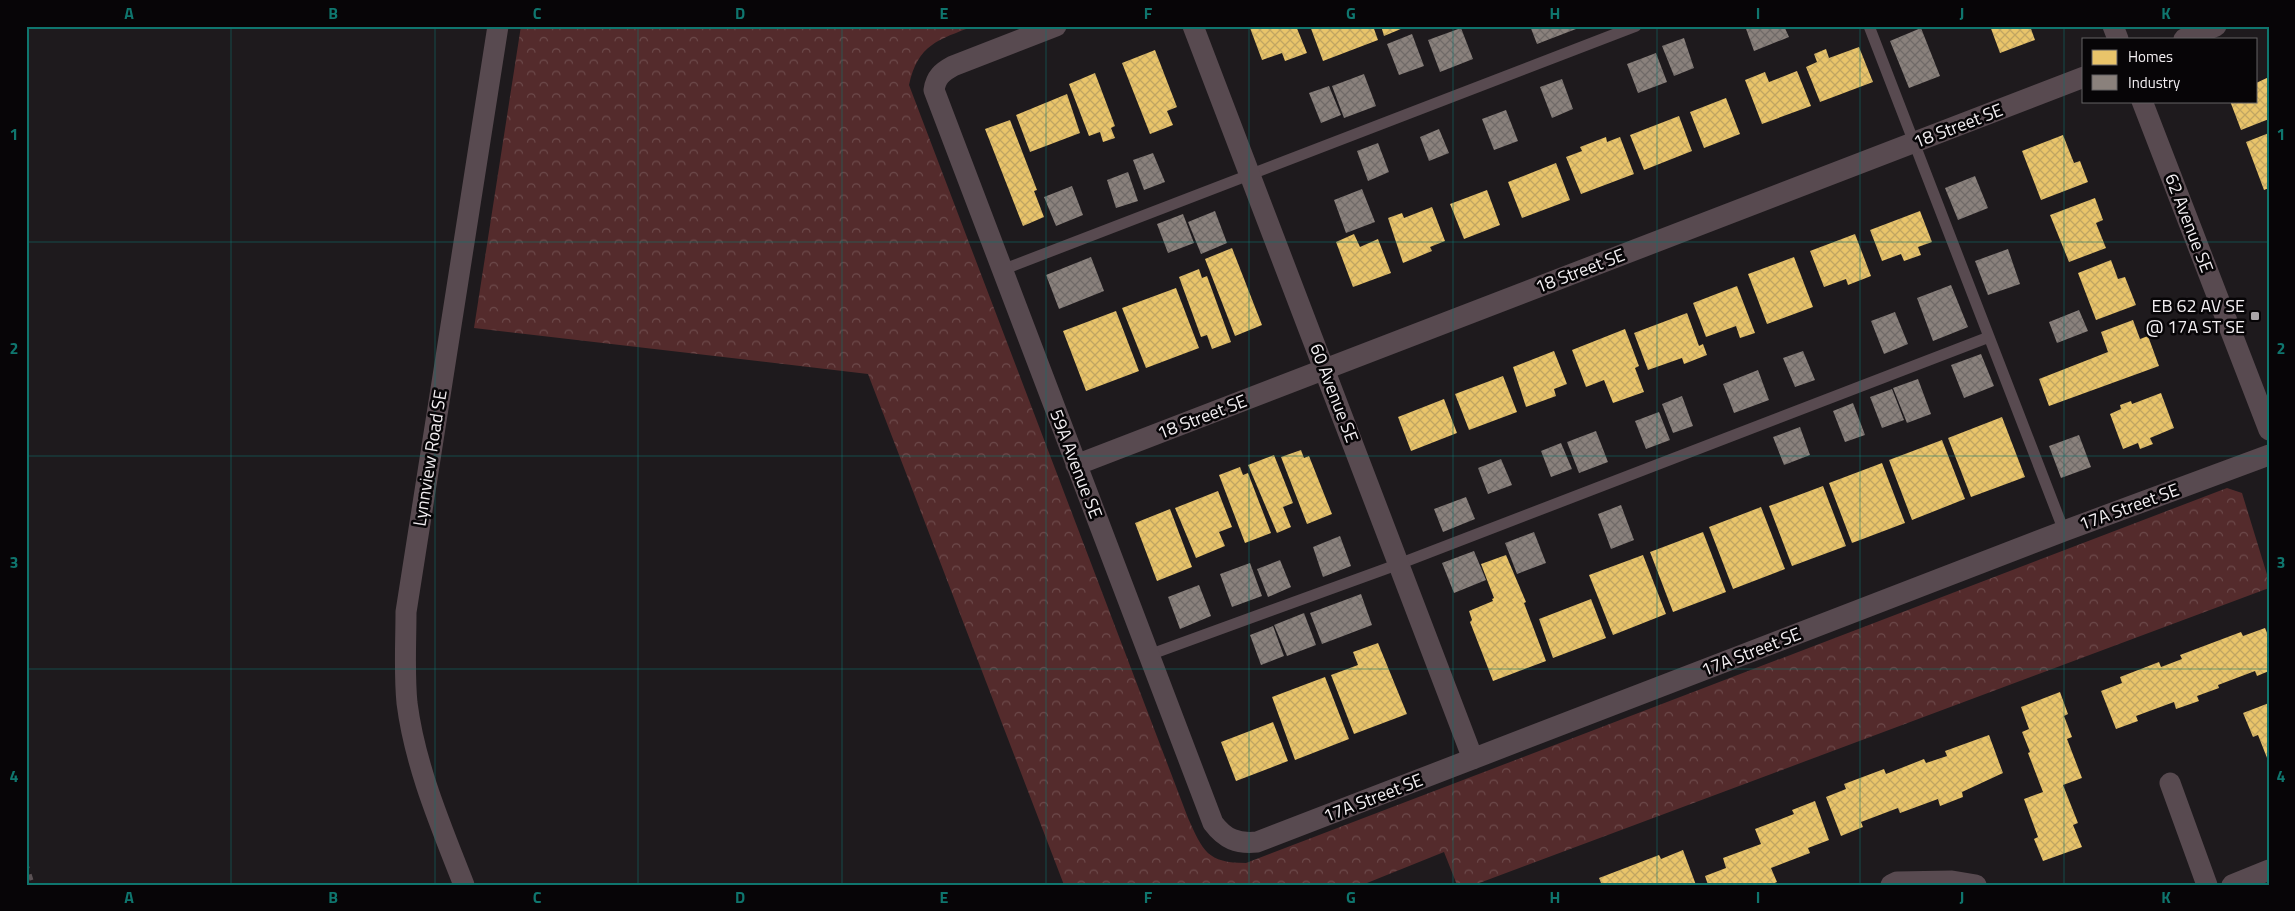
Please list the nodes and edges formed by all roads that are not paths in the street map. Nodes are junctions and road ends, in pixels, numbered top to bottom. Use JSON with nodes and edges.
{"nodes":[{"id":1,"x":498,"y":26,"type":"edge"},
{"id":2,"x":1056,"y":26,"type":"edge"},
{"id":3,"x":1193,"y":26,"type":"edge"},
{"id":4,"x":1636,"y":26,"type":"edge"},
{"id":5,"x":1869,"y":26,"type":"edge"},
{"id":6,"x":2113,"y":26,"type":"edge"},
{"id":7,"x":2216,"y":26,"type":"edge"},
{"id":8,"x":2118,"y":38,"type":"edge"},
{"id":9,"x":2186,"y":38,"type":"edge"},
{"id":10,"x":2082,"y":78,"type":"edge"},
{"id":11,"x":2142,"y":102,"type":"edge"},
{"id":12,"x":1914,"y":143,"type":"junction"},
{"id":13,"x":1252,"y":174,"type":"junction"},
{"id":14,"x":1002,"y":270,"type":"junction"},
{"id":15,"x":1989,"y":337,"type":"junction"},
{"id":16,"x":1324,"y":369,"type":"junction"},
{"id":17,"x":2269,"y":430,"type":"edge"},
{"id":18,"x":2269,"y":455,"type":"edge"},
{"id":19,"x":1076,"y":465,"type":"junction"},
{"id":20,"x":2064,"y":531,"type":"junction"},
{"id":21,"x":1399,"y":564,"type":"junction"},
{"id":22,"x":1149,"y":656,"type":"junction"},
{"id":23,"x":1474,"y":759,"type":"junction"},
{"id":24,"x":2170,"y":783,"type":"dead end"},
{"id":25,"x":1232,"y":841,"type":"joint"},
{"id":26,"x":2269,"y":870,"type":"edge"},
{"id":27,"x":464,"y":885,"type":"edge"},
{"id":28,"x":1891,"y":885,"type":"edge"},
{"id":29,"x":1976,"y":885,"type":"edge"},
{"id":30,"x":2206,"y":885,"type":"edge"},
{"id":31,"x":2232,"y":885,"type":"edge"}],
"edges":[{"from":1,"to":27,"type":"street","name":"Lynnview Road SE"},
{"from":2,"to":14,"type":"street","name":"59A Avenue SE"},
{"from":3,"to":13,"type":"street","name":"60 Avenue SE"},
{"from":4,"to":13,"type":"lane"},
{"from":5,"to":12,"type":"lane"},
{"from":6,"to":8,"type":"street"},
{"from":7,"to":9,"type":"street"},
{"from":10,"to":12,"type":"street","name":"18 Street SE"},
{"from":11,"to":17,"type":"street","name":"62 Avenue SE"},
{"from":12,"to":15,"type":"lane"},
{"from":12,"to":16,"type":"street","name":"18 Street SE"},
{"from":13,"to":14,"type":"lane"},
{"from":13,"to":16,"type":"street","name":"60 Avenue SE"},
{"from":14,"to":19,"type":"street","name":"59A Avenue SE"},
{"from":15,"to":20,"type":"lane"},
{"from":15,"to":21,"type":"lane"},
{"from":16,"to":19,"type":"street","name":"18 Street SE"},
{"from":16,"to":21,"type":"street","name":"60 Avenue SE"},
{"from":18,"to":20,"type":"street","name":"17A Street SE"},
{"from":19,"to":22,"type":"street","name":"59A Avenue SE"},
{"from":20,"to":23,"type":"street","name":"17A Street SE"},
{"from":21,"to":22,"type":"lane"},
{"from":21,"to":23,"type":"street","name":"60 Avenue SE"},
{"from":22,"to":25,"type":"street","name":"59A Avenue SE"},
{"from":23,"to":25,"type":"street","name":"17A Street SE"},
{"from":24,"to":30,"type":"street"},
{"from":26,"to":31,"type":"street"},
{"from":28,"to":29,"type":"street"}]}
